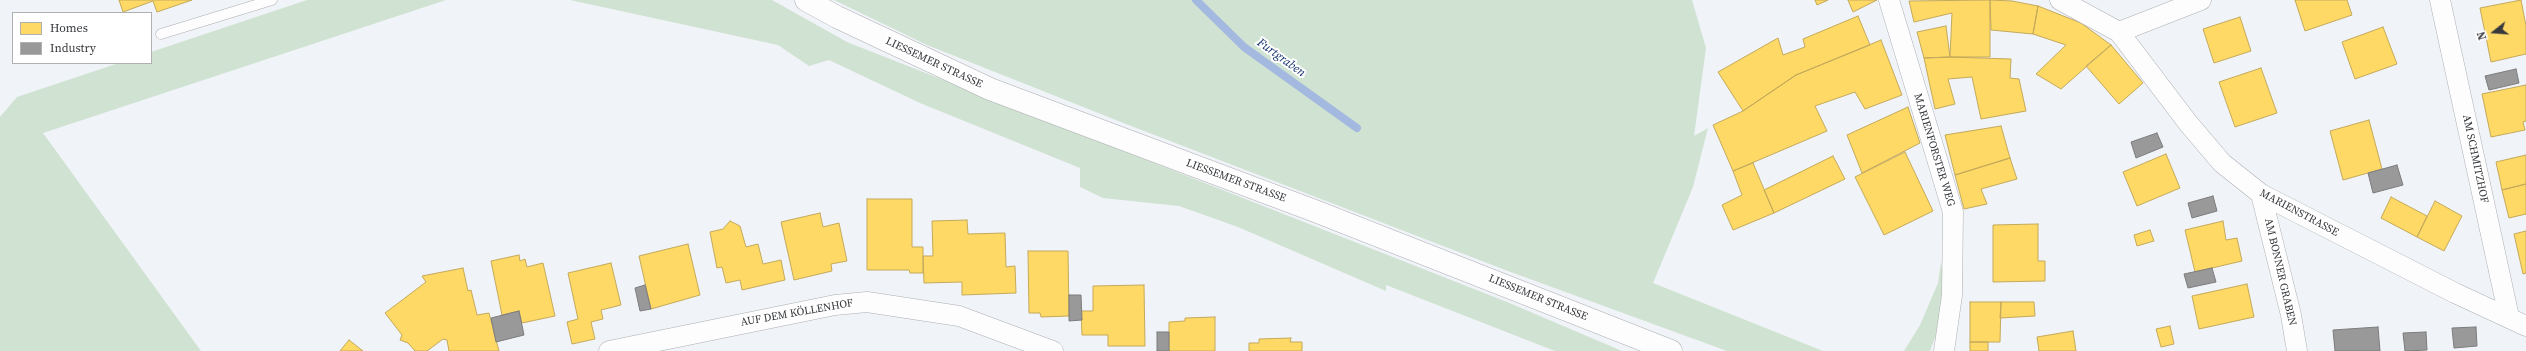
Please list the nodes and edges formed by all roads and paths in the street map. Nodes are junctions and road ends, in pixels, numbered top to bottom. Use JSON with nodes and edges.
{"nodes":[{"id":1,"x":272,"y":0,"type":"edge"},
{"id":2,"x":806,"y":0,"type":"edge"},
{"id":3,"x":1889,"y":0,"type":"edge"},
{"id":4,"x":2060,"y":0,"type":"edge"},
{"id":5,"x":2201,"y":0,"type":"edge"},
{"id":6,"x":2440,"y":0,"type":"edge"},
{"id":7,"x":2119,"y":32,"type":"junction"},
{"id":8,"x":161,"y":34,"type":"dead end"},
{"id":9,"x":2261,"y":194,"type":"junction"},
{"id":10,"x":2518,"y":321,"type":"edge"},
{"id":11,"x":609,"y":351,"type":"edge"},
{"id":12,"x":1053,"y":351,"type":"edge"},
{"id":13,"x":1671,"y":351,"type":"edge"},
{"id":14,"x":1944,"y":351,"type":"edge"},
{"id":15,"x":2297,"y":351,"type":"edge"}],
"edges":[{"from":1,"to":8,"type":"lane"},
{"from":2,"to":13,"type":"street","name":"LIESSEMER STRASSE"},
{"from":3,"to":14,"type":"street","name":"MARIENFORSTER WEG"},
{"from":4,"to":7,"type":"street","name":"MARIENSTRASSE"},
{"from":5,"to":7,"type":"street"},
{"from":6,"to":10,"type":"street","name":"AM SCHMITZHOF"},
{"from":7,"to":9,"type":"street","name":"MARIENSTRASSE"},
{"from":9,"to":10,"type":"street","name":"MARIENSTRASSE"},
{"from":9,"to":15,"type":"street","name":"AM BONNER GRABEN"},
{"from":11,"to":12,"type":"street","name":"AUF DEM KÖLLENHOF"}]}
